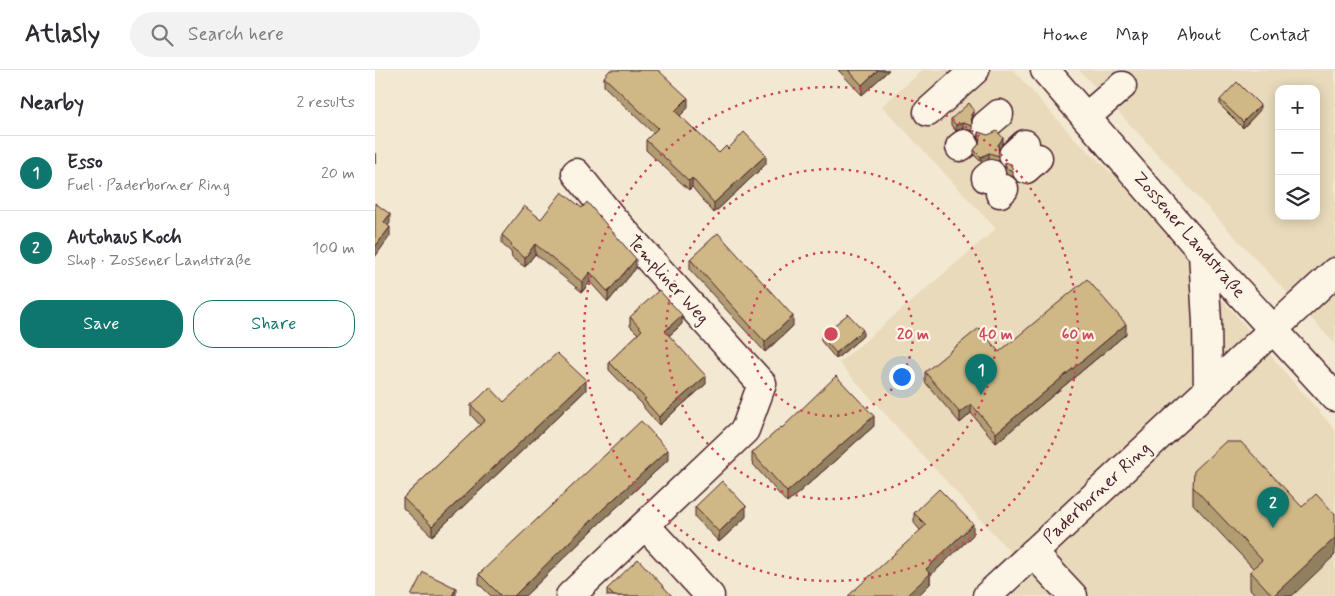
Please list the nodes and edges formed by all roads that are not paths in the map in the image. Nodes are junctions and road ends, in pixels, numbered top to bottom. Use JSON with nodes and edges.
{"nodes":[{"id":1,"x":975,"y":70,"type":"edge"},
{"id":2,"x":1045,"y":70,"type":"edge"},
{"id":3,"x":1122,"y":86,"type":"dead end"},
{"id":4,"x":928,"y":112,"type":"dead end"},
{"id":5,"x":1085,"y":117,"type":"junction"},
{"id":6,"x":576,"y":173,"type":"dead end"},
{"id":7,"x":1203,"y":253,"type":"junction"},
{"id":8,"x":1335,"y":272,"type":"edge"},
{"id":9,"x":1273,"y":330,"type":"junction"},
{"id":10,"x":1208,"y":391,"type":"junction"},
{"id":11,"x":1335,"y":397,"type":"edge"},
{"id":12,"x":645,"y":526,"type":"junction"},
{"id":13,"x":1033,"y":553,"type":"junction"},
{"id":14,"x":570,"y":596,"type":"edge"},
{"id":15,"x":710,"y":596,"type":"edge"},
{"id":16,"x":987,"y":596,"type":"edge"},
{"id":17,"x":1073,"y":596,"type":"edge"}],
"edges":[{"from":1,"to":4,"type":"street"},
{"from":2,"to":5,"type":"street","name":"Zossener Landstraße"},
{"from":3,"to":5,"type":"street"},
{"from":5,"to":7,"type":"street","name":"Zossener Landstraße"},
{"from":6,"to":12,"type":"street","name":"Templiner Weg"},
{"from":7,"to":9,"type":"street","name":"Zossener Landstraße"},
{"from":7,"to":10,"type":"street"},
{"from":8,"to":9,"type":"street","name":"Paderborner Ring"},
{"from":9,"to":10,"type":"street","name":"Paderborner Ring"},
{"from":9,"to":11,"type":"street","name":"Zossener Landstraße"},
{"from":10,"to":13,"type":"street","name":"Paderborner Ring"},
{"from":12,"to":14,"type":"street"},
{"from":12,"to":15,"type":"street"},
{"from":13,"to":16,"type":"street","name":"Paderborner Ring"},
{"from":13,"to":17,"type":"street"}]}
